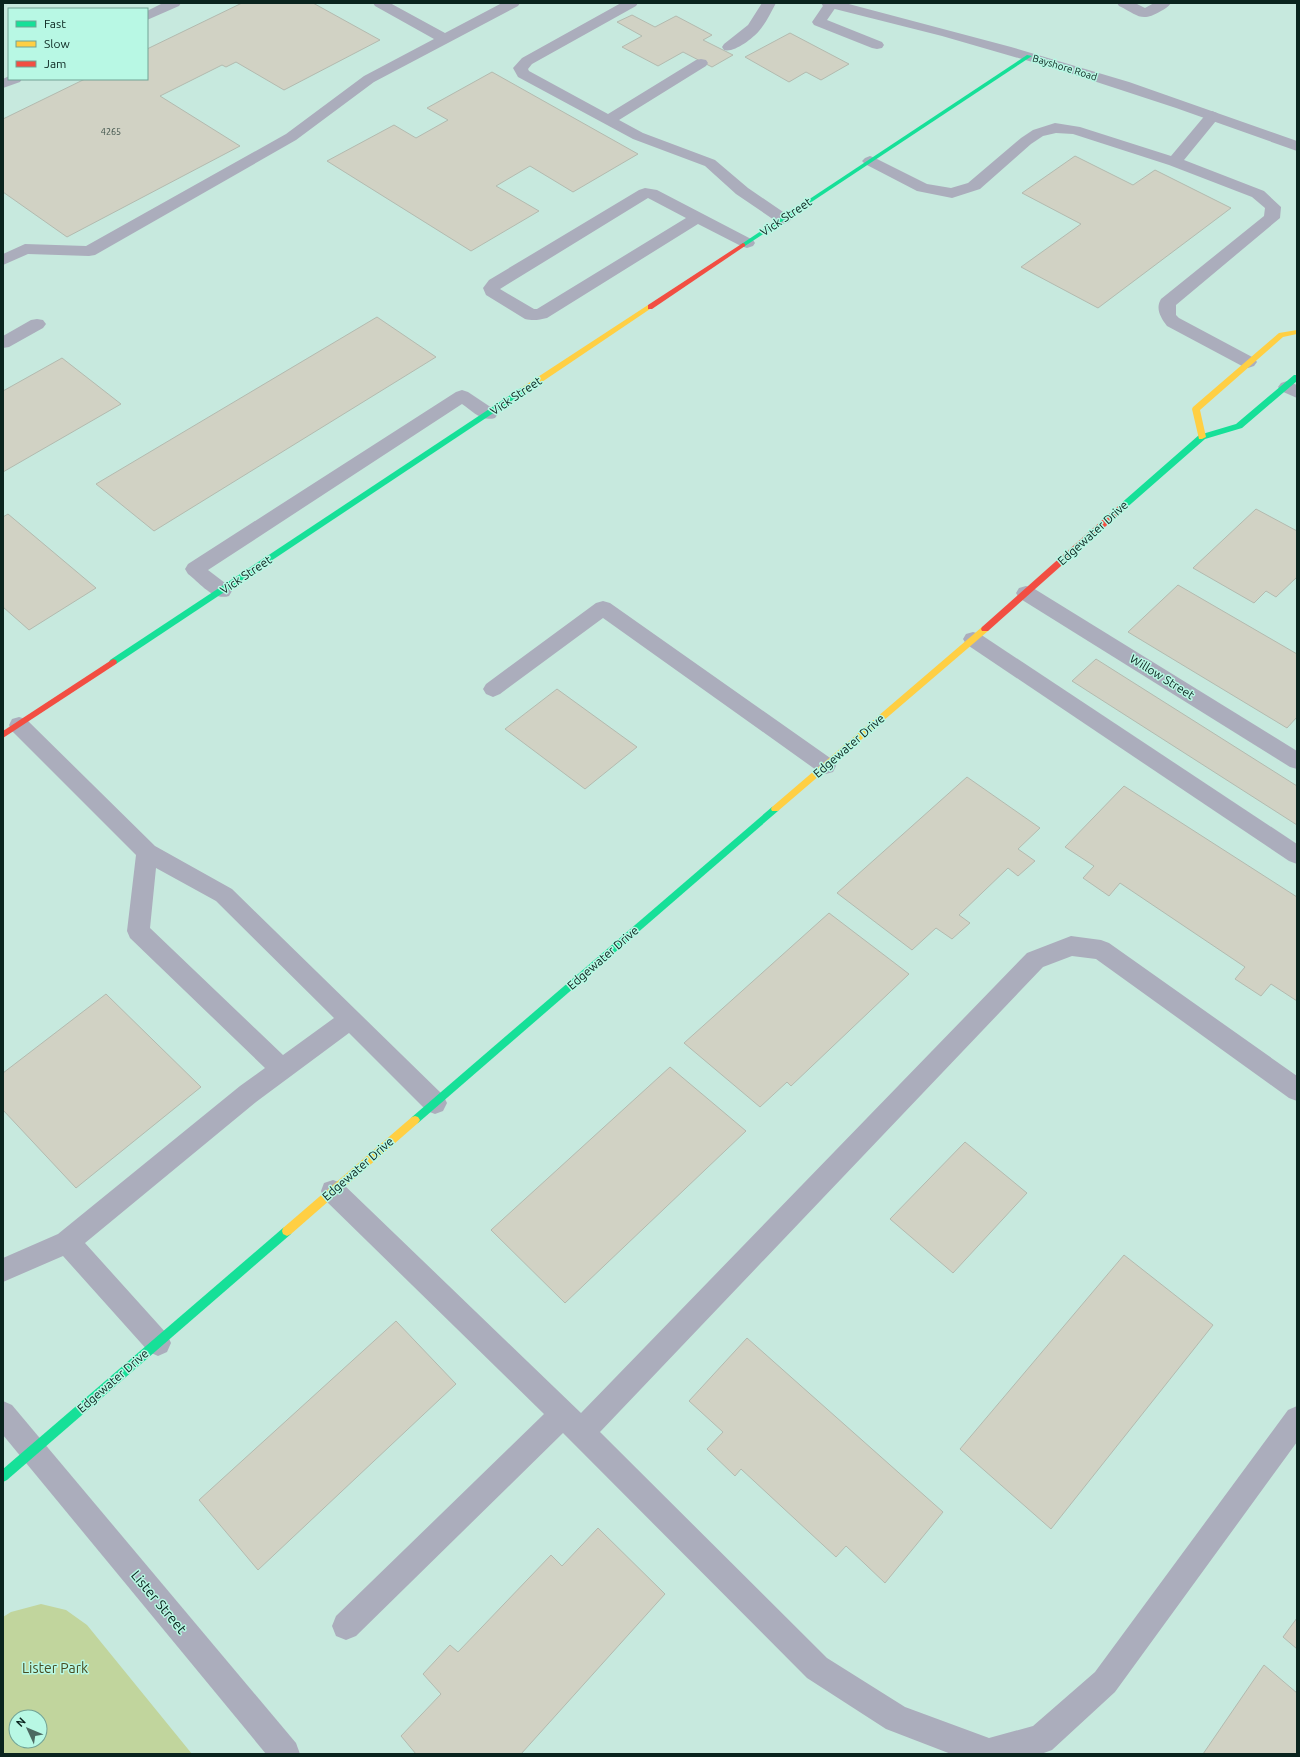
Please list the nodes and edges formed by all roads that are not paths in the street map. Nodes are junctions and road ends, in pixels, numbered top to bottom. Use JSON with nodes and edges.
{"nodes":[{"id":1,"x":174,"y":3,"type":"edge"},
{"id":2,"x":380,"y":3,"type":"edge"},
{"id":3,"x":631,"y":3,"type":"edge"},
{"id":4,"x":769,"y":3,"type":"edge"},
{"id":5,"x":829,"y":3,"type":"edge"},
{"id":6,"x":1124,"y":3,"type":"edge"},
{"id":7,"x":1164,"y":3,"type":"edge"},
{"id":8,"x":500,"y":5,"type":"edge"},
{"id":9,"x":148,"y":16,"type":"edge"},
{"id":10,"x":445,"y":39,"type":"junction"},
{"id":11,"x":877,"y":45,"type":"dead end"},
{"id":12,"x":729,"y":47,"type":"dead end"},
{"id":13,"x":1029,"y":56,"type":"junction"},
{"id":14,"x":701,"y":63,"type":"dead end"},
{"id":15,"x":13,"y":80,"type":"edge"},
{"id":16,"x":3,"y":84,"type":"edge"},
{"id":17,"x":1212,"y":116,"type":"junction"},
{"id":18,"x":608,"y":120,"type":"junction"},
{"id":19,"x":1297,"y":146,"type":"edge"},
{"id":20,"x":870,"y":161,"type":"junction"},
{"id":21,"x":1174,"y":162,"type":"junction"},
{"id":22,"x":697,"y":218,"type":"junction"},
{"id":23,"x":783,"y":219,"type":"junction"},
{"id":24,"x":747,"y":243,"type":"junction"},
{"id":25,"x":3,"y":260,"type":"edge"},
{"id":26,"x":37,"y":324,"type":"dead end"},
{"id":27,"x":1297,"y":332,"type":"edge"},
{"id":28,"x":3,"y":343,"type":"edge"},
{"id":29,"x":1248,"y":362,"type":"junction"},
{"id":30,"x":1294,"y":385,"type":"edge"},
{"id":31,"x":489,"y":414,"type":"junction"},
{"id":32,"x":1202,"y":437,"type":"junction"},
{"id":33,"x":222,"y":591,"type":"junction"},
{"id":34,"x":1026,"y":592,"type":"junction"},
{"id":35,"x":973,"y":639,"type":"junction"},
{"id":36,"x":493,"y":689,"type":"dead end"},
{"id":37,"x":11,"y":730,"type":"edge"},
{"id":38,"x":1297,"y":761,"type":"edge"},
{"id":39,"x":826,"y":766,"type":"junction"},
{"id":40,"x":148,"y":852,"type":"junction"},
{"id":41,"x":1297,"y":855,"type":"edge"},
{"id":42,"x":349,"y":1020,"type":"junction"},
{"id":43,"x":282,"y":1069,"type":"junction"},
{"id":44,"x":1297,"y":1090,"type":"edge"},
{"id":45,"x":434,"y":1103,"type":"junction"},
{"id":46,"x":332,"y":1191,"type":"junction"},
{"id":47,"x":67,"y":1242,"type":"junction"},
{"id":48,"x":3,"y":1270,"type":"edge"},
{"id":49,"x":158,"y":1343,"type":"junction"},
{"id":50,"x":3,"y":1414,"type":"edge"},
{"id":51,"x":1297,"y":1419,"type":"edge"},
{"id":52,"x":572,"y":1423,"type":"junction"},
{"id":53,"x":33,"y":1451,"type":"junction"},
{"id":54,"x":3,"y":1476,"type":"edge"},
{"id":55,"x":346,"y":1626,"type":"dead end"},
{"id":56,"x":285,"y":1754,"type":"edge"}],
"edges":[{"from":1,"to":9,"type":"street"},
{"from":2,"to":10,"type":"street"},
{"from":3,"to":18,"type":"street"},
{"from":4,"to":12,"type":"street"},
{"from":5,"to":11,"type":"street"},
{"from":5,"to":13,"type":"street","name":"Bayshore Road"},
{"from":6,"to":7,"type":"street"},
{"from":8,"to":10,"type":"street"},
{"from":10,"to":25,"type":"street"},
{"from":13,"to":17,"type":"street","name":"Bayshore Road"},
{"from":13,"to":20,"type":"street","name":"Vick Street"},
{"from":14,"to":18,"type":"street"},
{"from":15,"to":16,"type":"street"},
{"from":17,"to":19,"type":"street","name":"Bayshore Road"},
{"from":17,"to":21,"type":"street"},
{"from":18,"to":23,"type":"street"},
{"from":20,"to":21,"type":"street"},
{"from":20,"to":23,"type":"street","name":"Vick Street"},
{"from":21,"to":29,"type":"street"},
{"from":22,"to":22,"type":"street"},
{"from":22,"to":24,"type":"street"},
{"from":23,"to":24,"type":"street","name":"Vick Street"},
{"from":24,"to":31,"type":"street","name":"Vick Street"},
{"from":26,"to":28,"type":"street"},
{"from":27,"to":29,"type":"street"},
{"from":29,"to":32,"type":"street"},
{"from":30,"to":32,"type":"street","name":"Edgewater Drive"},
{"from":31,"to":33,"type":"street","name":"Vick Street"},
{"from":31,"to":33,"type":"street"},
{"from":32,"to":34,"type":"street","name":"Edgewater Drive"},
{"from":33,"to":37,"type":"street","name":"Vick Street"},
{"from":34,"to":35,"type":"street","name":"Edgewater Drive"},
{"from":34,"to":38,"type":"street","name":"Willow Street"},
{"from":35,"to":39,"type":"street","name":"Edgewater Drive"},
{"from":35,"to":41,"type":"street"},
{"from":36,"to":39,"type":"street"},
{"from":37,"to":40,"type":"street"},
{"from":39,"to":45,"type":"street","name":"Edgewater Drive"},
{"from":40,"to":42,"type":"street"},
{"from":40,"to":43,"type":"street"},
{"from":42,"to":43,"type":"street"},
{"from":42,"to":45,"type":"street"},
{"from":43,"to":47,"type":"street"},
{"from":44,"to":52,"type":"street"},
{"from":45,"to":46,"type":"street","name":"Edgewater Drive"},
{"from":46,"to":49,"type":"street","name":"Edgewater Drive"},
{"from":46,"to":52,"type":"street"},
{"from":47,"to":48,"type":"street"},
{"from":47,"to":49,"type":"street"},
{"from":49,"to":53,"type":"street","name":"Edgewater Drive"},
{"from":50,"to":53,"type":"street"},
{"from":51,"to":52,"type":"street"},
{"from":52,"to":55,"type":"street"},
{"from":53,"to":54,"type":"street","name":"Edgewater Drive"},
{"from":53,"to":56,"type":"street","name":"Lister Street"}]}
